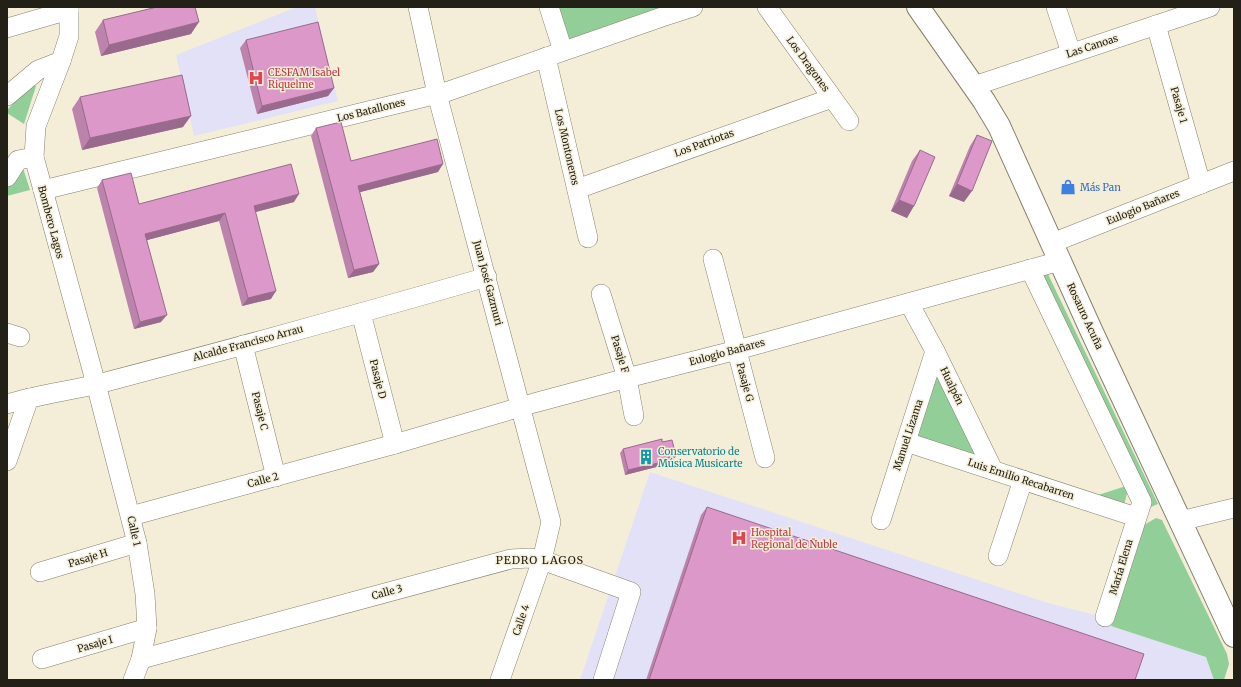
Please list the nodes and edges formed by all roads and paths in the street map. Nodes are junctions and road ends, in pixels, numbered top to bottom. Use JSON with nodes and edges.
{"nodes":[{"id":1,"x":418,"y":7,"type":"edge"},
{"id":2,"x":549,"y":7,"type":"edge"},
{"id":3,"x":693,"y":7,"type":"edge"},
{"id":4,"x":767,"y":7,"type":"edge"},
{"id":5,"x":918,"y":7,"type":"edge"},
{"id":6,"x":1056,"y":7,"type":"edge"},
{"id":7,"x":1210,"y":7,"type":"edge"},
{"id":8,"x":69,"y":8,"type":"edge"},
{"id":9,"x":1178,"y":12,"type":"edge"},
{"id":10,"x":1156,"y":25,"type":"junction"},
{"id":11,"x":7,"y":28,"type":"edge"},
{"id":12,"x":1071,"y":53,"type":"junction"},
{"id":13,"x":554,"y":54,"type":"junction"},
{"id":14,"x":61,"y":61,"type":"junction"},
{"id":15,"x":974,"y":86,"type":"junction"},
{"id":16,"x":437,"y":94,"type":"junction"},
{"id":17,"x":7,"y":96,"type":"edge"},
{"id":18,"x":832,"y":98,"type":"junction"},
{"id":19,"x":849,"y":121,"type":"dead end"},
{"id":20,"x":34,"y":156,"type":"junction"},
{"id":21,"x":1234,"y":171,"type":"edge"},
{"id":22,"x":7,"y":177,"type":"edge"},
{"id":23,"x":1201,"y":184,"type":"junction"},
{"id":24,"x":577,"y":189,"type":"junction"},
{"id":25,"x":43,"y":190,"type":"junction"},
{"id":26,"x":588,"y":238,"type":"dead end"},
{"id":27,"x":1056,"y":252,"type":"junction"},
{"id":28,"x":713,"y":259,"type":"dead end"},
{"id":29,"x":1030,"y":269,"type":"junction"},
{"id":30,"x":487,"y":277,"type":"junction"},
{"id":31,"x":601,"y":294,"type":"dead end"},
{"id":32,"x":909,"y":303,"type":"junction"},
{"id":33,"x":361,"y":313,"type":"junction"},
{"id":34,"x":243,"y":344,"type":"junction"},
{"id":35,"x":737,"y":350,"type":"junction"},
{"id":36,"x":935,"y":351,"type":"junction"},
{"id":37,"x":627,"y":378,"type":"junction"},
{"id":38,"x":96,"y":384,"type":"junction"},
{"id":39,"x":29,"y":398,"type":"junction"},
{"id":40,"x":7,"y":404,"type":"edge"},
{"id":41,"x":521,"y":407,"type":"junction"},
{"id":42,"x":634,"y":416,"type":"dead end"},
{"id":43,"x":906,"y":442,"type":"junction"},
{"id":44,"x":395,"y":444,"type":"junction"},
{"id":45,"x":766,"y":458,"type":"dead end"},
{"id":46,"x":7,"y":461,"type":"edge"},
{"id":47,"x":993,"y":470,"type":"junction"},
{"id":48,"x":276,"y":477,"type":"junction"},
{"id":49,"x":1023,"y":480,"type":"junction"},
{"id":50,"x":1234,"y":508,"type":"edge"},
{"id":51,"x":131,"y":516,"type":"junction"},
{"id":52,"x":1136,"y":517,"type":"junction"},
{"id":53,"x":881,"y":520,"type":"dead end"},
{"id":54,"x":1180,"y":521,"type":"junction"},
{"id":55,"x":137,"y":543,"type":"junction"},
{"id":56,"x":998,"y":556,"type":"dead end"},
{"id":57,"x":542,"y":560,"type":"junction"},
{"id":58,"x":40,"y":572,"type":"dead end"},
{"id":59,"x":1105,"y":617,"type":"dead end"},
{"id":60,"x":147,"y":628,"type":"junction"},
{"id":61,"x":1234,"y":636,"type":"edge"},
{"id":62,"x":42,"y":659,"type":"dead end"},
{"id":63,"x":141,"y":659,"type":"junction"},
{"id":64,"x":133,"y":680,"type":"edge"},
{"id":65,"x":500,"y":680,"type":"edge"},
{"id":66,"x":603,"y":680,"type":"edge"}],
"edges":[{"from":1,"to":16,"type":"street","name":"Juan José Gazmuri"},
{"from":2,"to":13,"type":"street","name":"Los Montoneros"},
{"from":3,"to":13,"type":"street","name":"Los Batallones"},
{"from":4,"to":18,"type":"street","name":"Los Dragones"},
{"from":5,"to":15,"type":"main road","name":"Rosauro Acuña"},
{"from":6,"to":12,"type":"street"},
{"from":7,"to":9,"type":"street","name":"Las Canoas"},
{"from":8,"to":11,"type":"street"},
{"from":8,"to":14,"type":"street","name":"Bombero Lagos"},
{"from":9,"to":10,"type":"street","name":"Las Canoas"},
{"from":10,"to":12,"type":"street","name":"Las Canoas"},
{"from":10,"to":23,"type":"street","name":"Pasaje 1"},
{"from":12,"to":15,"type":"street","name":"Las Canoas"},
{"from":13,"to":16,"type":"street","name":"Los Batallones"},
{"from":13,"to":24,"type":"street","name":"Los Montoneros"},
{"from":14,"to":17,"type":"street"},
{"from":14,"to":20,"type":"street","name":"Bombero Lagos"},
{"from":15,"to":27,"type":"main road","name":"Rosauro Acuña"},
{"from":16,"to":25,"type":"street","name":"Los Batallones"},
{"from":16,"to":30,"type":"street","name":"Juan José Gazmuri"},
{"from":18,"to":19,"type":"street","name":"Los Dragones"},
{"from":18,"to":24,"type":"street","name":"Los Patriotas"},
{"from":20,"to":22,"type":"street"},
{"from":20,"to":25,"type":"street","name":"Bombero Lagos"},
{"from":21,"to":23,"type":"street","name":"Eulogio Bañares"},
{"from":23,"to":27,"type":"street","name":"Eulogio Bañares"},
{"from":24,"to":26,"type":"street","name":"Los Montoneros"},
{"from":25,"to":38,"type":"street","name":"Bombero Lagos"},
{"from":27,"to":29,"type":"street","name":"Eulogio Bañares"},
{"from":27,"to":54,"type":"main road","name":"Rosauro Acuña"},
{"from":28,"to":35,"type":"street","name":"Pasaje G"},
{"from":29,"to":32,"type":"street","name":"Eulogio Bañares"},
{"from":29,"to":52,"type":"street"},
{"from":30,"to":33,"type":"street","name":"Alcalde Francisco Arrau"},
{"from":30,"to":41,"type":"street","name":"Juan José Gazmuri"},
{"from":31,"to":37,"type":"street","name":"Pasaje F"},
{"from":32,"to":35,"type":"street","name":"Eulogio Bañares"},
{"from":32,"to":36,"type":"street","name":"Hualpén"},
{"from":33,"to":34,"type":"street","name":"Alcalde Francisco Arrau"},
{"from":33,"to":44,"type":"street","name":"Pasaje D"},
{"from":34,"to":38,"type":"street","name":"Alcalde Francisco Arrau"},
{"from":34,"to":48,"type":"street","name":"Pasaje C"},
{"from":35,"to":37,"type":"street","name":"Eulogio Bañares"},
{"from":35,"to":45,"type":"street","name":"Pasaje G"},
{"from":36,"to":43,"type":"street","name":"Manuel Lizama"},
{"from":36,"to":47,"type":"street","name":"Hualpén"},
{"from":37,"to":41,"type":"street","name":"Eulogio Bañares"},
{"from":37,"to":42,"type":"street","name":"Pasaje F"},
{"from":38,"to":39,"type":"street","name":"Alcalde Francisco Arrau"},
{"from":38,"to":51,"type":"street","name":"Calle 1"},
{"from":39,"to":40,"type":"street","name":"Alcalde Francisco Arrau"},
{"from":39,"to":46,"type":"street"},
{"from":41,"to":44,"type":"street","name":"Eulogio Bañares"},
{"from":41,"to":57,"type":"street","name":"Juan José Gazmuri"},
{"from":43,"to":47,"type":"street","name":"Luis Emilio Recabarren"},
{"from":43,"to":53,"type":"street","name":"Manuel Lizama"},
{"from":44,"to":48,"type":"street","name":"Calle 2"},
{"from":47,"to":49,"type":"street","name":"Luis Emilio Recabarren"},
{"from":48,"to":51,"type":"street","name":"Calle 2"},
{"from":49,"to":52,"type":"street","name":"Luis Emilio Recabarren"},
{"from":49,"to":56,"type":"street"},
{"from":50,"to":54,"type":"street"},
{"from":51,"to":55,"type":"street","name":"Calle 1"},
{"from":52,"to":59,"type":"street","name":"María Elena"},
{"from":54,"to":61,"type":"main road","name":"Rosauro Acuña"},
{"from":55,"to":58,"type":"street","name":"Pasaje H"},
{"from":55,"to":60,"type":"street","name":"Calle 1"},
{"from":57,"to":63,"type":"street","name":"Calle 3"},
{"from":57,"to":65,"type":"street","name":"Calle 4"},
{"from":57,"to":66,"type":"street","name":"Calle 3"},
{"from":60,"to":62,"type":"street","name":"Pasaje I"},
{"from":60,"to":63,"type":"street","name":"Calle 1"},
{"from":63,"to":64,"type":"street","name":"Calle 1"}]}
